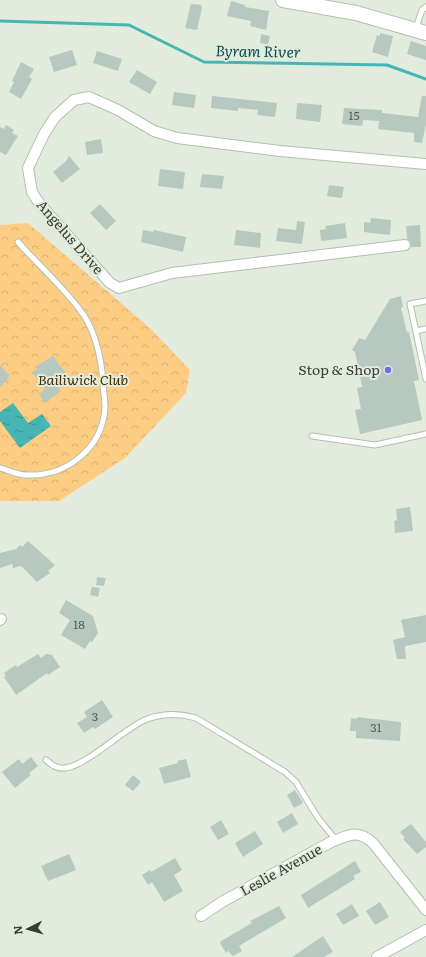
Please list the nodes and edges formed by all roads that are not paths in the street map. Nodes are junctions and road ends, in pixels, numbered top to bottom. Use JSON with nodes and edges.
{"nodes":[{"id":1,"x":283,"y":0,"type":"edge"},
{"id":2,"x":426,"y":6,"type":"edge"},
{"id":3,"x":421,"y":31,"type":"edge"},
{"id":4,"x":426,"y":164,"type":"edge"},
{"id":5,"x":18,"y":242,"type":"dead end"},
{"id":6,"x":405,"y":245,"type":"dead end"},
{"id":7,"x":426,"y":301,"type":"edge"},
{"id":8,"x":426,"y":329,"type":"edge"},
{"id":9,"x":416,"y":331,"type":"junction"},
{"id":10,"x":425,"y":366,"type":"edge"},
{"id":11,"x":426,"y":379,"type":"edge"},
{"id":12,"x":426,"y":434,"type":"edge"},
{"id":13,"x":312,"y":436,"type":"dead end"},
{"id":14,"x":0,"y":468,"type":"edge"},
{"id":15,"x":46,"y":760,"type":"dead end"},
{"id":16,"x":336,"y":840,"type":"junction"},
{"id":17,"x":426,"y":910,"type":"edge"},
{"id":18,"x":201,"y":916,"type":"dead end"},
{"id":19,"x":426,"y":930,"type":"edge"},
{"id":20,"x":377,"y":957,"type":"edge"}],
"edges":[{"from":1,"to":3,"type":"street"},
{"from":2,"to":3,"type":"lane"},
{"from":4,"to":6,"type":"street","name":"Angelus Drive"},
{"from":5,"to":14,"type":"lane"},
{"from":7,"to":9,"type":"lane"},
{"from":8,"to":9,"type":"lane"},
{"from":9,"to":10,"type":"lane"},
{"from":10,"to":11,"type":"lane"},
{"from":12,"to":13,"type":"lane"},
{"from":15,"to":16,"type":"lane"},
{"from":16,"to":17,"type":"street","name":"Leslie Avenue"},
{"from":16,"to":18,"type":"street","name":"Leslie Avenue"},
{"from":19,"to":20,"type":"street"}]}
